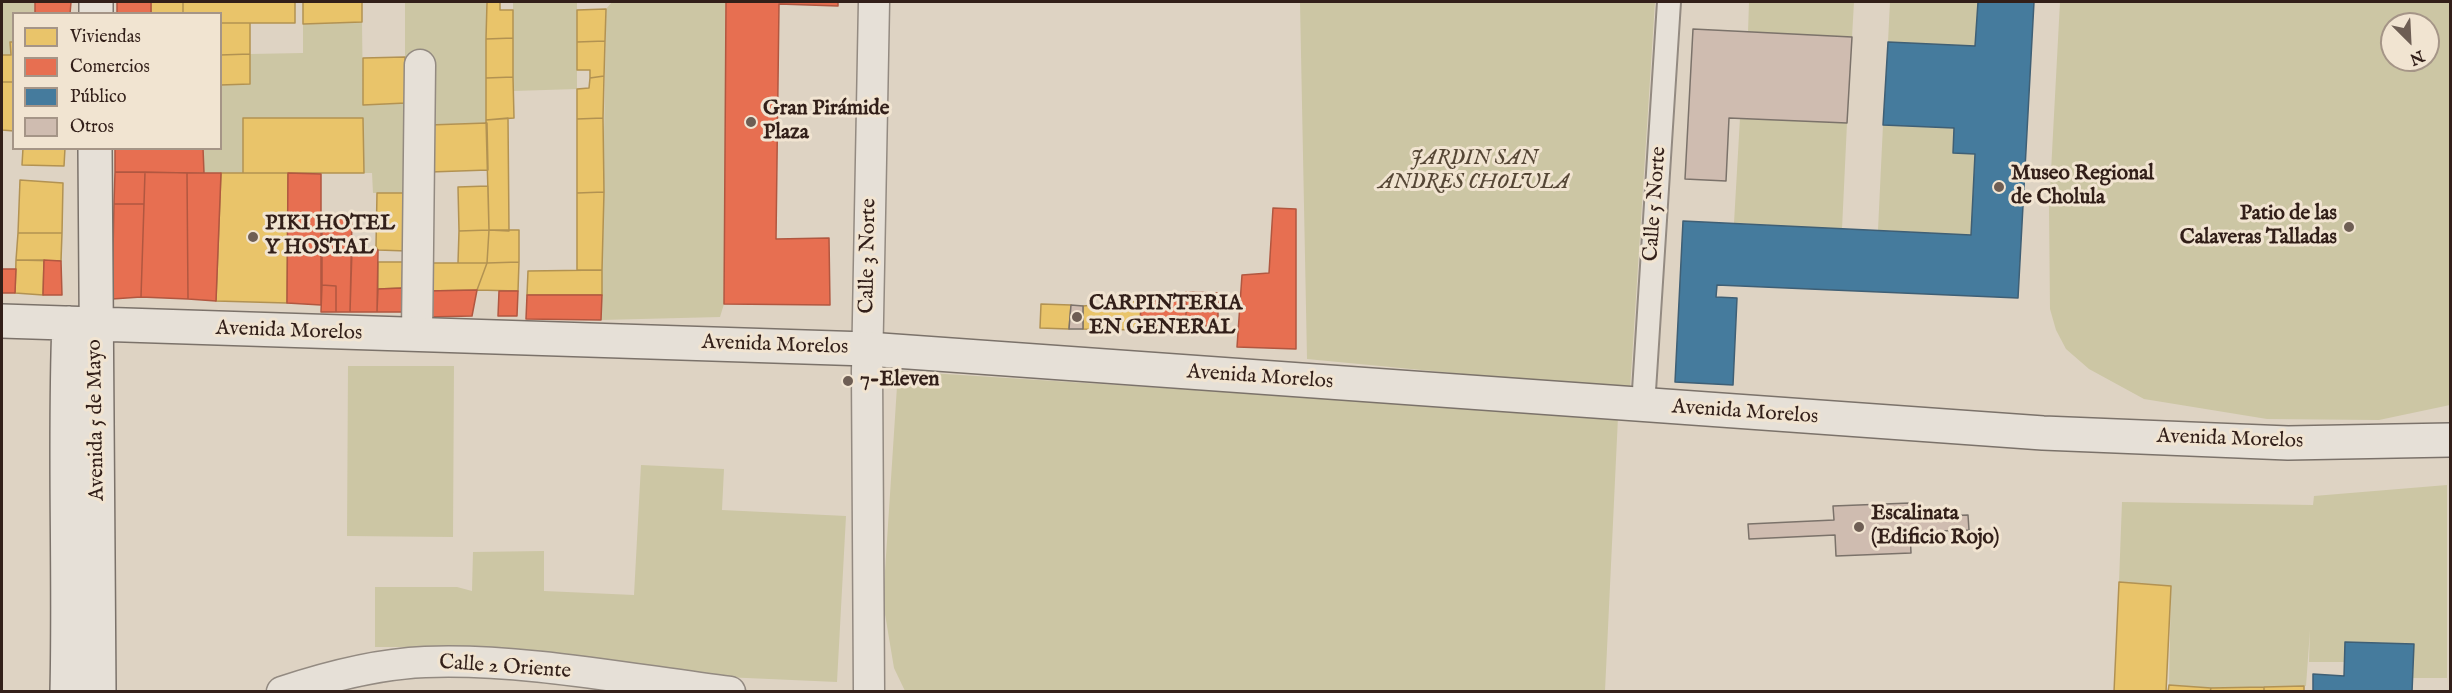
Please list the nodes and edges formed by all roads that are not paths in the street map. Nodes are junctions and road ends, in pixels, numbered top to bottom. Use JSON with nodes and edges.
{"nodes":[{"id":1,"x":874,"y":2,"type":"edge"},
{"id":2,"x":1669,"y":2,"type":"edge"},
{"id":3,"x":420,"y":65,"type":"dead end"},
{"id":4,"x":95,"y":150,"type":"edge"},
{"id":5,"x":2,"y":321,"type":"edge"},
{"id":6,"x":82,"y":324,"type":"junction"},
{"id":7,"x":417,"y":335,"type":"junction"},
{"id":8,"x":867,"y":349,"type":"junction"},
{"id":9,"x":1642,"y":406,"type":"junction"},
{"id":10,"x":2451,"y":440,"type":"edge"},
{"id":11,"x":67,"y":692,"type":"edge"},
{"id":12,"x":99,"y":692,"type":"edge"},
{"id":13,"x":282,"y":692,"type":"edge"},
{"id":14,"x":730,"y":692,"type":"edge"},
{"id":15,"x":869,"y":692,"type":"edge"}],
"edges":[{"from":1,"to":8,"type":"street","name":"Calle 3 Norte"},
{"from":2,"to":9,"type":"street","name":"Calle 5 Norte"},
{"from":3,"to":7,"type":"street"},
{"from":4,"to":6,"type":"main road","name":"Avenida 5 de Mayo"},
{"from":5,"to":6,"type":"main road","name":"Avenida Morelos"},
{"from":6,"to":7,"type":"main road","name":"Avenida Morelos"},
{"from":6,"to":11,"type":"main road","name":"Avenida 5 de Mayo"},
{"from":6,"to":12,"type":"main road","name":"Avenida 5 de Mayo"},
{"from":7,"to":8,"type":"main road","name":"Avenida Morelos"},
{"from":8,"to":9,"type":"main road","name":"Avenida Morelos"},
{"from":8,"to":15,"type":"street","name":"Calle 3 Norte"},
{"from":9,"to":10,"type":"main road","name":"Avenida Morelos"},
{"from":13,"to":14,"type":"street","name":"Calle 2 Oriente"}]}
